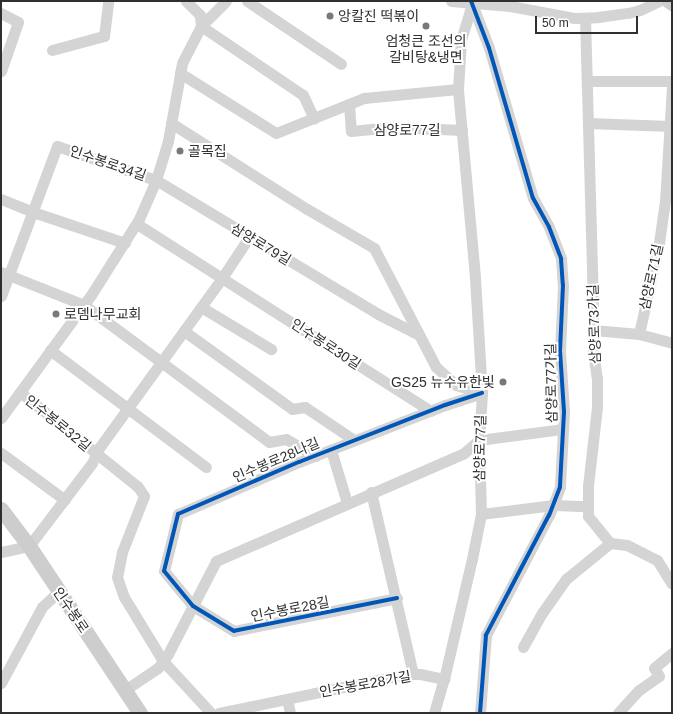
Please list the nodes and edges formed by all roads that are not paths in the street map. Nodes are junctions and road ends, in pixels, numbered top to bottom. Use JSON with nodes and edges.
{"nodes":[{"id":1,"x":108,"y":1,"type":"edge"},
{"id":2,"x":186,"y":1,"type":"edge"},
{"id":3,"x":226,"y":1,"type":"edge"},
{"id":4,"x":247,"y":1,"type":"edge"},
{"id":5,"x":451,"y":1,"type":"edge"},
{"id":6,"x":658,"y":1,"type":"edge"},
{"id":7,"x":669,"y":1,"type":"edge"},
{"id":8,"x":471,"y":2,"type":"edge"},
{"id":9,"x":672,"y":3,"type":"edge"},
{"id":10,"x":1,"y":13,"type":"edge"},
{"id":11,"x":585,"y":18,"type":"junction"},
{"id":12,"x":200,"y":26,"type":"junction"},
{"id":13,"x":52,"y":50,"type":"dead end"},
{"id":14,"x":341,"y":64,"type":"dead end"},
{"id":15,"x":1,"y":71,"type":"edge"},
{"id":16,"x":180,"y":73,"type":"junction"},
{"id":17,"x":587,"y":81,"type":"junction"},
{"id":18,"x":672,"y":81,"type":"edge"},
{"id":19,"x":672,"y":87,"type":"edge"},
{"id":20,"x":458,"y":89,"type":"junction"},
{"id":21,"x":349,"y":104,"type":"junction"},
{"id":22,"x":314,"y":119,"type":"junction"},
{"id":23,"x":171,"y":123,"type":"junction"},
{"id":24,"x":588,"y":123,"type":"junction"},
{"id":25,"x":670,"y":126,"type":"junction"},
{"id":26,"x":462,"y":130,"type":"junction"},
{"id":27,"x":156,"y":180,"type":"junction"},
{"id":28,"x":1,"y":199,"type":"edge"},
{"id":29,"x":33,"y":212,"type":"junction"},
{"id":30,"x":137,"y":224,"type":"junction"},
{"id":31,"x":249,"y":237,"type":"junction"},
{"id":32,"x":125,"y":242,"type":"junction"},
{"id":33,"x":5,"y":273,"type":"edge"},
{"id":34,"x":222,"y":278,"type":"junction"},
{"id":35,"x":1,"y":296,"type":"edge"},
{"id":36,"x":84,"y":305,"type":"junction"},
{"id":37,"x":201,"y":307,"type":"junction"},
{"id":38,"x":593,"y":330,"type":"junction"},
{"id":39,"x":184,"y":331,"type":"junction"},
{"id":40,"x":639,"y":334,"type":"junction"},
{"id":41,"x":419,"y":335,"type":"junction"},
{"id":42,"x":672,"y":344,"type":"edge"},
{"id":43,"x":271,"y":349,"type":"dead end"},
{"id":44,"x":50,"y":350,"type":"junction"},
{"id":45,"x":160,"y":363,"type":"junction"},
{"id":46,"x":20,"y":392,"type":"junction"},
{"id":47,"x":482,"y":394,"type":"junction"},
{"id":48,"x":128,"y":408,"type":"junction"},
{"id":49,"x":430,"y":411,"type":"junction"},
{"id":50,"x":1,"y":418,"type":"edge"},
{"id":51,"x":563,"y":429,"type":"junction"},
{"id":52,"x":354,"y":440,"type":"junction"},
{"id":53,"x":478,"y":440,"type":"junction"},
{"id":54,"x":330,"y":450,"type":"junction"},
{"id":55,"x":1,"y":453,"type":"edge"},
{"id":56,"x":96,"y":455,"type":"junction"},
{"id":57,"x":315,"y":456,"type":"junction"},
{"id":58,"x":206,"y":467,"type":"dead end"},
{"id":59,"x":371,"y":492,"type":"junction"},
{"id":60,"x":65,"y":500,"type":"junction"},
{"id":61,"x":347,"y":502,"type":"junction"},
{"id":62,"x":553,"y":505,"type":"junction"},
{"id":63,"x":587,"y":506,"type":"junction"},
{"id":64,"x":1,"y":509,"type":"edge"},
{"id":65,"x":481,"y":514,"type":"junction"},
{"id":66,"x":610,"y":543,"type":"junction"},
{"id":67,"x":29,"y":546,"type":"junction"},
{"id":68,"x":1,"y":552,"type":"edge"},
{"id":69,"x":672,"y":584,"type":"edge"},
{"id":70,"x":59,"y":591,"type":"junction"},
{"id":71,"x":397,"y":598,"type":"junction"},
{"id":72,"x":193,"y":606,"type":"junction"},
{"id":73,"x":523,"y":647,"type":"dead end"},
{"id":74,"x":672,"y":653,"type":"edge"},
{"id":75,"x":163,"y":661,"type":"junction"},
{"id":76,"x":413,"y":674,"type":"junction"},
{"id":77,"x":444,"y":679,"type":"junction"},
{"id":78,"x":1,"y":684,"type":"edge"},
{"id":79,"x":125,"y":690,"type":"junction"},
{"id":80,"x":287,"y":699,"type":"junction"},
{"id":81,"x":140,"y":713,"type":"edge"},
{"id":82,"x":211,"y":713,"type":"edge"},
{"id":83,"x":218,"y":713,"type":"edge"},
{"id":84,"x":290,"y":713,"type":"edge"},
{"id":85,"x":434,"y":713,"type":"edge"},
{"id":86,"x":480,"y":713,"type":"edge"},
{"id":87,"x":618,"y":713,"type":"edge"}],
"edges":[{"from":1,"to":13,"type":"street"},
{"from":2,"to":12,"type":"street"},
{"from":3,"to":12,"type":"street"},
{"from":4,"to":14,"type":"street"},
{"from":5,"to":8,"type":"street"},
{"from":6,"to":11,"type":"street"},
{"from":7,"to":9,"type":"main road"},
{"from":8,"to":11,"type":"street"},
{"from":8,"to":20,"type":"street","name":"삼양로77길"},
{"from":8,"to":51,"type":"street","name":"삼양로77가길"},
{"from":10,"to":15,"type":"street"},
{"from":11,"to":17,"type":"street","name":"삼양로73가길"},
{"from":12,"to":16,"type":"street"},
{"from":12,"to":22,"type":"street"},
{"from":16,"to":22,"type":"street"},
{"from":16,"to":23,"type":"street"},
{"from":17,"to":18,"type":"street"},
{"from":17,"to":24,"type":"street","name":"삼양로73가길"},
{"from":19,"to":25,"type":"street","name":"삼양로71길"},
{"from":20,"to":21,"type":"street"},
{"from":20,"to":26,"type":"street","name":"삼양로77길"},
{"from":21,"to":22,"type":"street"},
{"from":21,"to":26,"type":"street","name":"삼양로77길"},
{"from":23,"to":27,"type":"street"},
{"from":23,"to":41,"type":"street"},
{"from":24,"to":25,"type":"street"},
{"from":24,"to":38,"type":"street","name":"삼양로73가길"},
{"from":25,"to":40,"type":"street","name":"삼양로71길"},
{"from":26,"to":47,"type":"street","name":"삼양로77길"},
{"from":27,"to":29,"type":"street","name":"인수봉로34길"},
{"from":27,"to":30,"type":"street","name":"인수봉로32길"},
{"from":27,"to":31,"type":"street","name":"삼양로79길"},
{"from":28,"to":29,"type":"street"},
{"from":29,"to":32,"type":"street"},
{"from":29,"to":33,"type":"street","name":"인수봉로34길"},
{"from":30,"to":32,"type":"street","name":"인수봉로32길"},
{"from":30,"to":34,"type":"street","name":"인수봉로30길"},
{"from":31,"to":34,"type":"street"},
{"from":31,"to":41,"type":"street","name":"삼양로79길"},
{"from":32,"to":36,"type":"street","name":"인수봉로32길"},
{"from":33,"to":35,"type":"street","name":"인수봉로34길"},
{"from":33,"to":36,"type":"street"},
{"from":34,"to":37,"type":"street"},
{"from":34,"to":49,"type":"street","name":"인수봉로30길"},
{"from":36,"to":44,"type":"street","name":"인수봉로32길"},
{"from":36,"to":45,"type":"street"},
{"from":37,"to":39,"type":"street"},
{"from":37,"to":43,"type":"street"},
{"from":38,"to":40,"type":"street"},
{"from":38,"to":63,"type":"street","name":"삼양로73가길"},
{"from":39,"to":45,"type":"street"},
{"from":39,"to":52,"type":"street","name":"인수봉로28나길"},
{"from":40,"to":42,"type":"street"},
{"from":41,"to":47,"type":"street"},
{"from":44,"to":46,"type":"street","name":"인수봉로32길"},
{"from":44,"to":48,"type":"street"},
{"from":45,"to":48,"type":"street"},
{"from":45,"to":57,"type":"street"},
{"from":46,"to":50,"type":"street","name":"인수봉로32길"},
{"from":46,"to":56,"type":"street","name":"인수봉로32길"},
{"from":47,"to":49,"type":"street","name":"인수봉로28나길"},
{"from":47,"to":53,"type":"street","name":"삼양로77길"},
{"from":48,"to":56,"type":"street"},
{"from":48,"to":58,"type":"street"},
{"from":49,"to":52,"type":"street","name":"인수봉로28나길"},
{"from":51,"to":53,"type":"street"},
{"from":51,"to":62,"type":"street","name":"삼양로77가길"},
{"from":52,"to":54,"type":"street","name":"인수봉로28나길"},
{"from":53,"to":59,"type":"street"},
{"from":53,"to":65,"type":"street","name":"삼양로77길"},
{"from":54,"to":57,"type":"street","name":"인수봉로28나길"},
{"from":54,"to":61,"type":"street"},
{"from":55,"to":60,"type":"street"},
{"from":56,"to":60,"type":"street"},
{"from":56,"to":75,"type":"street"},
{"from":57,"to":72,"type":"street","name":"인수봉로28나길"},
{"from":59,"to":61,"type":"street"},
{"from":59,"to":71,"type":"street"},
{"from":60,"to":67,"type":"street"},
{"from":61,"to":72,"type":"street"},
{"from":62,"to":63,"type":"street"},
{"from":62,"to":65,"type":"street"},
{"from":62,"to":86,"type":"street","name":"삼양로77가길"},
{"from":63,"to":66,"type":"street","name":"삼양로73가길"},
{"from":64,"to":67,"type":"main road","name":"인수봉로"},
{"from":65,"to":77,"type":"street","name":"삼양로77길"},
{"from":66,"to":69,"type":"street"},
{"from":66,"to":73,"type":"street"},
{"from":67,"to":68,"type":"street"},
{"from":67,"to":70,"type":"main road","name":"인수봉로"},
{"from":70,"to":78,"type":"street"},
{"from":70,"to":79,"type":"main road","name":"인수봉로"},
{"from":71,"to":72,"type":"street","name":"인수봉로28길"},
{"from":71,"to":76,"type":"street"},
{"from":72,"to":75,"type":"street"},
{"from":74,"to":87,"type":"street"},
{"from":75,"to":79,"type":"street"},
{"from":75,"to":82,"type":"street"},
{"from":76,"to":77,"type":"street","name":"인수봉로28가길"},
{"from":76,"to":80,"type":"street","name":"인수봉로28가길"},
{"from":77,"to":85,"type":"street","name":"삼양로77길"},
{"from":79,"to":81,"type":"main road","name":"인수봉로"},
{"from":80,"to":83,"type":"street","name":"인수봉로28가길"},
{"from":80,"to":84,"type":"street"}]}
